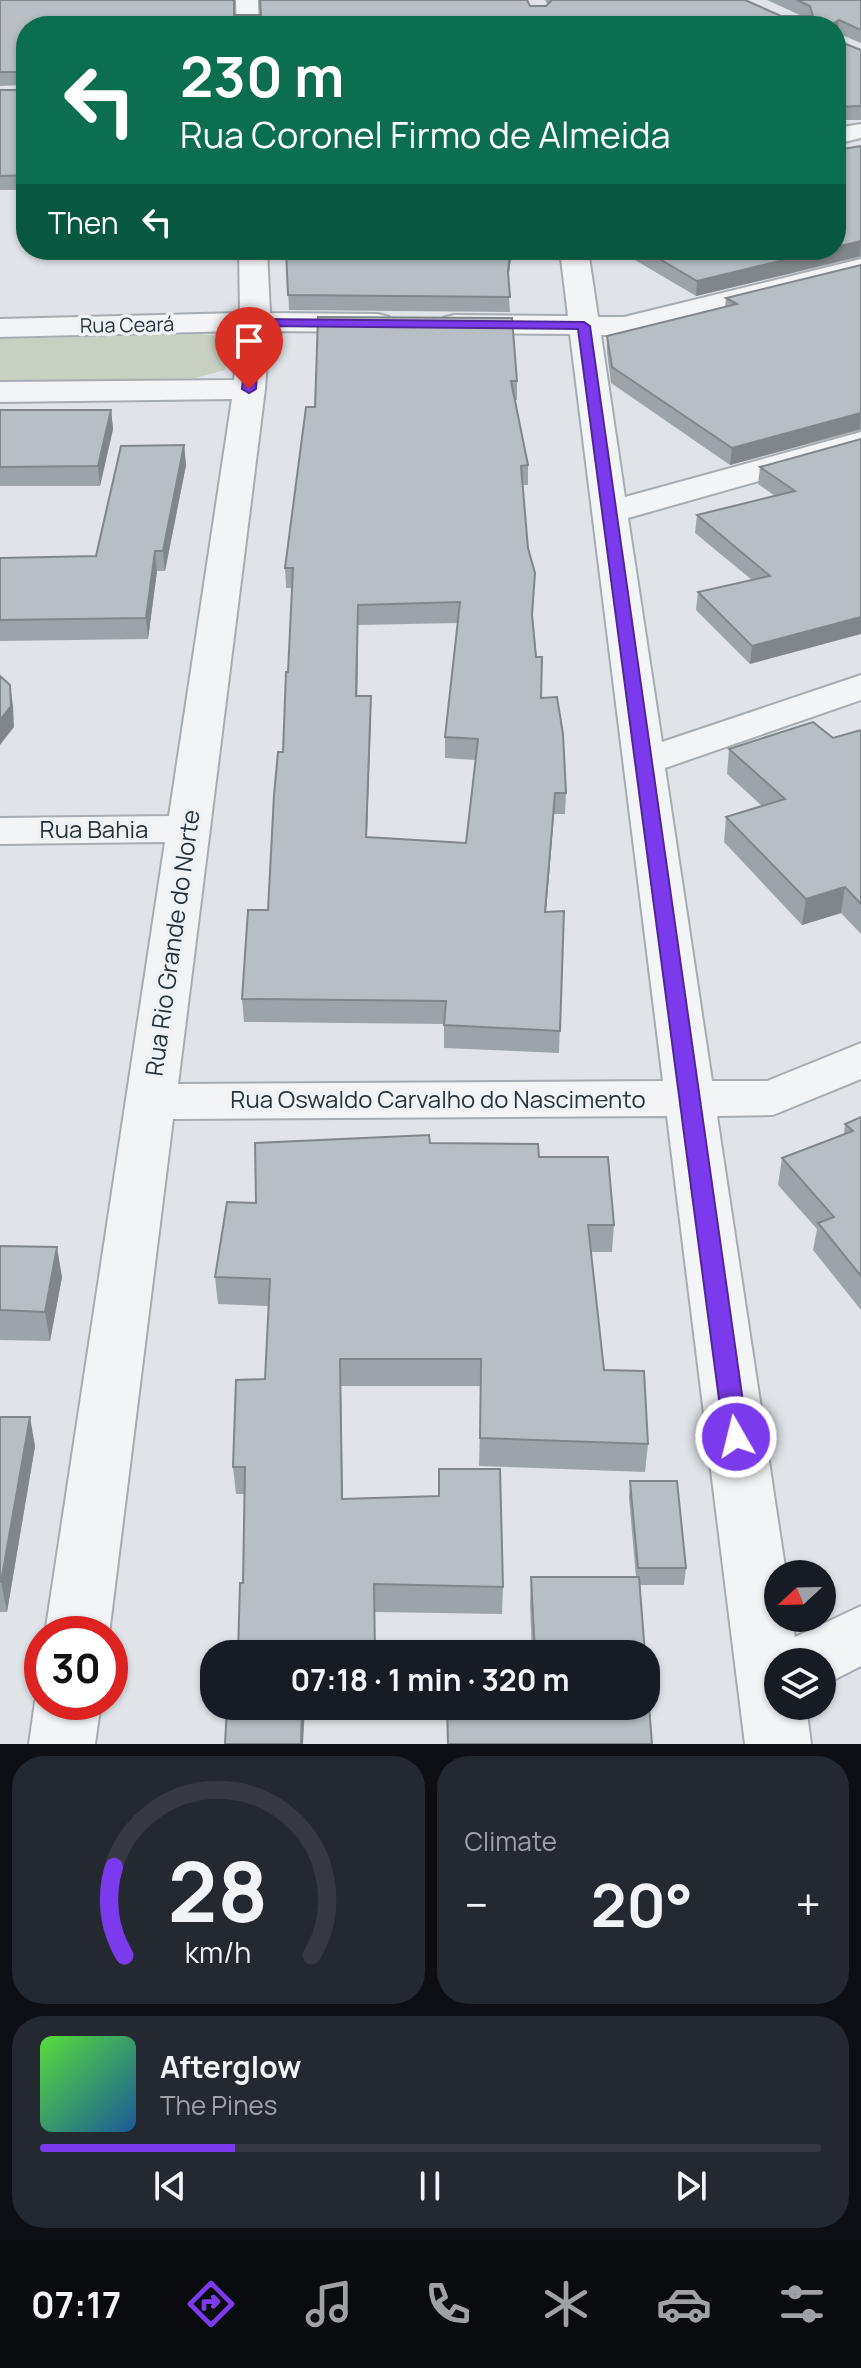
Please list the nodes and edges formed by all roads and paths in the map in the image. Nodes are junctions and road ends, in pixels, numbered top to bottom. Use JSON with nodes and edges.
{"nodes":[{"id":1,"x":253,"y":260,"type":"edge"},
{"id":2,"x":575,"y":260,"type":"edge"},
{"id":3,"x":861,"y":268,"type":"edge"},
{"id":4,"x":255,"y":322,"type":"junction"},
{"id":5,"x":584,"y":326,"type":"junction"},
{"id":6,"x":0,"y":328,"type":"edge"},
{"id":7,"x":249,"y":389,"type":"junction"},
{"id":8,"x":0,"y":392,"type":"edge"},
{"id":9,"x":861,"y":442,"type":"edge"},
{"id":10,"x":609,"y":512,"type":"junction"},
{"id":11,"x":861,"y":687,"type":"edge"},
{"id":12,"x":643,"y":762,"type":"junction"},
{"id":13,"x":188,"y":829,"type":"junction"},
{"id":14,"x":0,"y":831,"type":"edge"},
{"id":15,"x":861,"y":1060,"type":"edge"},
{"id":16,"x":689,"y":1098,"type":"junction"},
{"id":17,"x":151,"y":1102,"type":"junction"},
{"id":18,"x":80,"y":1616,"type":"edge"},
{"id":19,"x":861,"y":1634,"type":"edge"},
{"id":20,"x":777,"y":1648,"type":"edge"},
{"id":21,"x":836,"y":1653,"type":"edge"},
{"id":22,"x":65,"y":1720,"type":"edge"},
{"id":23,"x":62,"y":1744,"type":"edge"}],
"edges":[{"from":1,"to":4,"type":"street","name":"Rua Rio Grande do Norte"},
{"from":2,"to":5,"type":"street"},
{"from":3,"to":5,"type":"street","name":"Rua Ceará"},
{"from":4,"to":5,"type":"street","name":"Rua Ceará"},
{"from":4,"to":6,"type":"street","name":"Rua Ceará"},
{"from":4,"to":7,"type":"street","name":"Rua Rio Grande do Norte"},
{"from":5,"to":10,"type":"street"},
{"from":7,"to":8,"type":"street"},
{"from":7,"to":13,"type":"street","name":"Rua Rio Grande do Norte"},
{"from":9,"to":10,"type":"street"},
{"from":10,"to":12,"type":"street"},
{"from":11,"to":12,"type":"street"},
{"from":12,"to":16,"type":"street"},
{"from":13,"to":14,"type":"street","name":"Rua Bahia"},
{"from":13,"to":17,"type":"street","name":"Rua Rio Grande do Norte"},
{"from":15,"to":16,"type":"street","name":"Rua Oswaldo Carvalho do Nascimento"},
{"from":16,"to":17,"type":"street","name":"Rua Oswaldo Carvalho do Nascimento"},
{"from":16,"to":20,"type":"street"},
{"from":17,"to":18,"type":"street","name":"Rua Rio Grande do Norte"},
{"from":19,"to":21,"type":"street"},
{"from":22,"to":23,"type":"street"}]}
